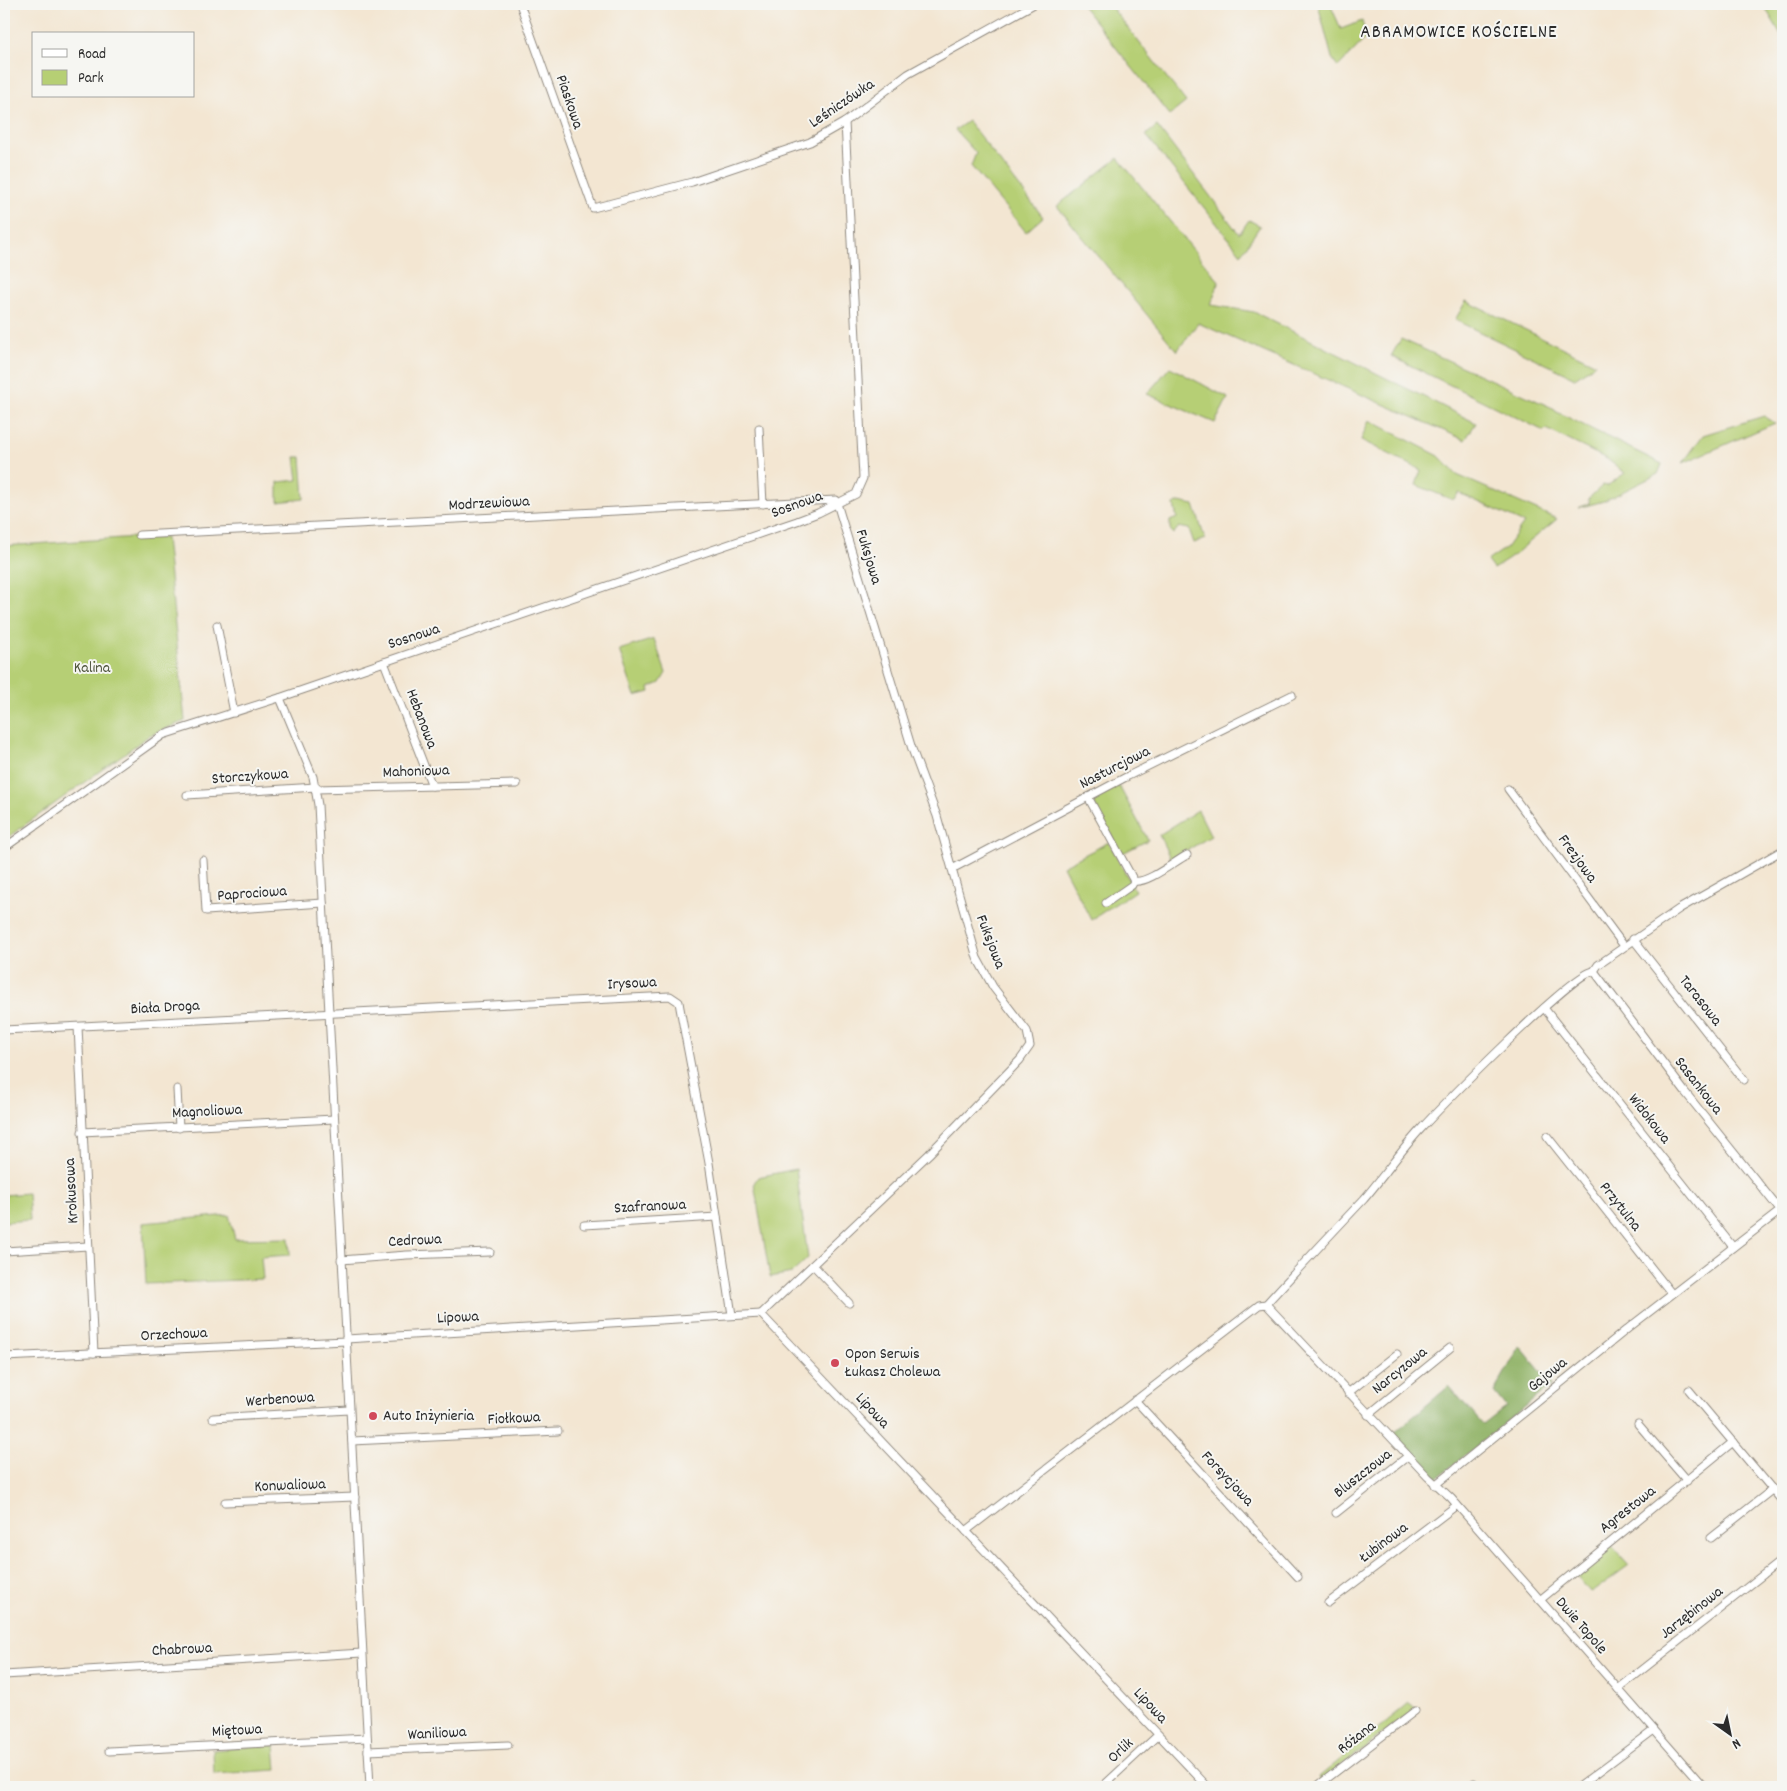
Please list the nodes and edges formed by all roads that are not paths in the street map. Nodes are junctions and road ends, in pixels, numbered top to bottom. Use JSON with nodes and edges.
{"nodes":[{"id":1,"x":520,"y":4,"type":"edge"},
{"id":2,"x":1034,"y":4,"type":"edge"},
{"id":3,"x":846,"y":122,"type":"junction"},
{"id":4,"x":593,"y":208,"type":"joint"},
{"id":5,"x":759,"y":428,"type":"dead end"},
{"id":6,"x":763,"y":504,"type":"junction"},
{"id":7,"x":838,"y":504,"type":"junction"},
{"id":8,"x":139,"y":535,"type":"dead end"},
{"id":9,"x":217,"y":625,"type":"dead end"},
{"id":10,"x":384,"y":662,"type":"junction"},
{"id":11,"x":1292,"y":695,"type":"dead end"},
{"id":12,"x":280,"y":698,"type":"junction"},
{"id":13,"x":234,"y":713,"type":"junction"},
{"id":14,"x":518,"y":784,"type":"dead end"},
{"id":15,"x":432,"y":786,"type":"junction"},
{"id":16,"x":316,"y":788,"type":"junction"},
{"id":17,"x":1508,"y":789,"type":"dead end"},
{"id":18,"x":187,"y":795,"type":"dead end"},
{"id":19,"x":1088,"y":797,"type":"junction"},
{"id":20,"x":4,"y":848,"type":"edge"},
{"id":21,"x":1783,"y":850,"type":"edge"},
{"id":22,"x":1187,"y":855,"type":"dead end"},
{"id":23,"x":203,"y":860,"type":"dead end"},
{"id":24,"x":952,"y":869,"type":"junction"},
{"id":25,"x":1134,"y":882,"type":"junction"},
{"id":26,"x":1106,"y":903,"type":"dead end"},
{"id":27,"x":323,"y":904,"type":"junction"},
{"id":28,"x":1633,"y":939,"type":"junction"},
{"id":29,"x":1624,"y":946,"type":"junction"},
{"id":30,"x":1594,"y":971,"type":"junction"},
{"id":31,"x":1544,"y":1008,"type":"junction"},
{"id":32,"x":328,"y":1013,"type":"junction"},
{"id":33,"x":78,"y":1027,"type":"junction"},
{"id":34,"x":4,"y":1030,"type":"edge"},
{"id":35,"x":1744,"y":1080,"type":"dead end"},
{"id":36,"x":177,"y":1089,"type":"dead end"},
{"id":37,"x":334,"y":1119,"type":"junction"},
{"id":38,"x":179,"y":1128,"type":"junction"},
{"id":39,"x":82,"y":1132,"type":"junction"},
{"id":40,"x":1547,"y":1136,"type":"dead end"},
{"id":41,"x":1782,"y":1213,"type":"edge"},
{"id":42,"x":717,"y":1217,"type":"junction"},
{"id":43,"x":584,"y":1225,"type":"dead end"},
{"id":44,"x":88,"y":1246,"type":"junction"},
{"id":45,"x":1733,"y":1247,"type":"junction"},
{"id":46,"x":4,"y":1251,"type":"edge"},
{"id":47,"x":490,"y":1252,"type":"dead end"},
{"id":48,"x":342,"y":1260,"type":"junction"},
{"id":49,"x":813,"y":1265,"type":"junction"},
{"id":50,"x":1672,"y":1294,"type":"junction"},
{"id":51,"x":849,"y":1303,"type":"dead end"},
{"id":52,"x":1266,"y":1304,"type":"junction"},
{"id":53,"x":761,"y":1314,"type":"junction"},
{"id":54,"x":732,"y":1315,"type":"junction"},
{"id":55,"x":346,"y":1340,"type":"junction"},
{"id":56,"x":4,"y":1344,"type":"edge"},
{"id":57,"x":1450,"y":1348,"type":"dead end"},
{"id":58,"x":94,"y":1352,"type":"junction"},
{"id":59,"x":1397,"y":1354,"type":"dead end"},
{"id":60,"x":4,"y":1357,"type":"edge"},
{"id":61,"x":1689,"y":1390,"type":"dead end"},
{"id":62,"x":1348,"y":1393,"type":"junction"},
{"id":63,"x":1135,"y":1400,"type":"junction"},
{"id":64,"x":350,"y":1410,"type":"junction"},
{"id":65,"x":1368,"y":1415,"type":"junction"},
{"id":66,"x":213,"y":1418,"type":"dead end"},
{"id":67,"x":1638,"y":1424,"type":"dead end"},
{"id":68,"x":558,"y":1431,"type":"dead end"},
{"id":69,"x":352,"y":1441,"type":"junction"},
{"id":70,"x":1733,"y":1442,"type":"junction"},
{"id":71,"x":1408,"y":1456,"type":"junction"},
{"id":72,"x":1687,"y":1481,"type":"junction"},
{"id":73,"x":1435,"y":1485,"type":"junction"},
{"id":74,"x":1773,"y":1489,"type":"junction"},
{"id":75,"x":355,"y":1497,"type":"junction"},
{"id":76,"x":226,"y":1502,"type":"dead end"},
{"id":77,"x":1783,"y":1502,"type":"edge"},
{"id":78,"x":1457,"y":1505,"type":"junction"},
{"id":79,"x":1336,"y":1513,"type":"dead end"},
{"id":80,"x":966,"y":1531,"type":"junction"},
{"id":81,"x":1711,"y":1538,"type":"dead end"},
{"id":82,"x":1783,"y":1559,"type":"edge"},
{"id":83,"x":1298,"y":1576,"type":"dead end"},
{"id":84,"x":1540,"y":1600,"type":"junction"},
{"id":85,"x":1328,"y":1603,"type":"dead end"},
{"id":86,"x":362,"y":1653,"type":"junction"},
{"id":87,"x":4,"y":1675,"type":"edge"},
{"id":88,"x":1618,"y":1689,"type":"junction"},
{"id":89,"x":1415,"y":1711,"type":"dead end"},
{"id":90,"x":1654,"y":1730,"type":"junction"},
{"id":91,"x":1158,"y":1735,"type":"junction"},
{"id":92,"x":367,"y":1738,"type":"junction"},
{"id":93,"x":508,"y":1745,"type":"dead end"},
{"id":94,"x":109,"y":1751,"type":"dead end"},
{"id":95,"x":368,"y":1751,"type":"junction"},
{"id":96,"x":370,"y":1787,"type":"edge"},
{"id":97,"x":1102,"y":1787,"type":"edge"},
{"id":98,"x":1208,"y":1787,"type":"edge"},
{"id":99,"x":1316,"y":1787,"type":"edge"},
{"id":100,"x":1578,"y":1787,"type":"edge"},
{"id":101,"x":1704,"y":1787,"type":"edge"}],
"edges":[{"from":1,"to":4,"type":"street","name":"Piaskowa"},
{"from":2,"to":3,"type":"street","name":"Leśniczówka"},
{"from":3,"to":4,"type":"street","name":"Leśniczówka"},
{"from":3,"to":7,"type":"street","name":"Sosnowa"},
{"from":5,"to":6,"type":"street"},
{"from":6,"to":7,"type":"street","name":"Modrzewiowa"},
{"from":6,"to":8,"type":"street","name":"Modrzewiowa"},
{"from":7,"to":10,"type":"street","name":"Sosnowa"},
{"from":7,"to":24,"type":"street","name":"Fuksjowa"},
{"from":9,"to":13,"type":"street"},
{"from":10,"to":12,"type":"street","name":"Sosnowa"},
{"from":10,"to":15,"type":"street","name":"Hebanowa"},
{"from":11,"to":19,"type":"street","name":"Nasturcjowa"},
{"from":12,"to":13,"type":"street","name":"Sosnowa"},
{"from":12,"to":16,"type":"street"},
{"from":13,"to":20,"type":"street","name":"Sosnowa"},
{"from":14,"to":15,"type":"street","name":"Mahoniowa"},
{"from":15,"to":16,"type":"street","name":"Mahoniowa"},
{"from":16,"to":18,"type":"street","name":"Storczykowa"},
{"from":16,"to":27,"type":"street"},
{"from":17,"to":29,"type":"street","name":"Frezjowa"},
{"from":19,"to":24,"type":"street","name":"Nasturcjowa"},
{"from":19,"to":25,"type":"street"},
{"from":21,"to":28,"type":"street"},
{"from":22,"to":25,"type":"street"},
{"from":23,"to":27,"type":"street","name":"Paprociowa"},
{"from":24,"to":49,"type":"street","name":"Fuksjowa"},
{"from":25,"to":26,"type":"street"},
{"from":27,"to":32,"type":"street"},
{"from":28,"to":29,"type":"street"},
{"from":28,"to":35,"type":"street","name":"Tarasowa"},
{"from":29,"to":30,"type":"street"},
{"from":30,"to":31,"type":"street"},
{"from":30,"to":41,"type":"street","name":"Sasankowa"},
{"from":31,"to":45,"type":"street","name":"Widokowa"},
{"from":31,"to":52,"type":"street"},
{"from":32,"to":33,"type":"street","name":"Biała Droga"},
{"from":32,"to":37,"type":"street"},
{"from":32,"to":42,"type":"street","name":"Irysowa"},
{"from":33,"to":34,"type":"street","name":"Biała Droga"},
{"from":33,"to":39,"type":"street","name":"Krokusowa"},
{"from":36,"to":38,"type":"street"},
{"from":37,"to":38,"type":"street","name":"Magnoliowa"},
{"from":37,"to":48,"type":"street"},
{"from":38,"to":39,"type":"street","name":"Magnoliowa"},
{"from":39,"to":44,"type":"street","name":"Krokusowa"},
{"from":40,"to":50,"type":"street","name":"Przytulna"},
{"from":41,"to":45,"type":"street","name":"Gajowa"},
{"from":42,"to":43,"type":"street","name":"Szafranowa"},
{"from":42,"to":54,"type":"street","name":"Irysowa"},
{"from":44,"to":46,"type":"street"},
{"from":44,"to":58,"type":"street","name":"Krokusowa"},
{"from":45,"to":50,"type":"street","name":"Gajowa"},
{"from":47,"to":48,"type":"street","name":"Cedrowa"},
{"from":48,"to":55,"type":"street"},
{"from":49,"to":51,"type":"street"},
{"from":49,"to":53,"type":"street","name":"Fuksjowa"},
{"from":50,"to":73,"type":"street","name":"Gajowa"},
{"from":52,"to":62,"type":"street"},
{"from":52,"to":63,"type":"street"},
{"from":53,"to":54,"type":"street","name":"Lipowa"},
{"from":53,"to":80,"type":"street","name":"Lipowa"},
{"from":54,"to":55,"type":"street","name":"Lipowa"},
{"from":55,"to":58,"type":"street","name":"Orzechowa"},
{"from":55,"to":64,"type":"street"},
{"from":56,"to":60,"type":"street"},
{"from":57,"to":65,"type":"street","name":"Narcyzowa"},
{"from":58,"to":60,"type":"street","name":"Orzechowa"},
{"from":59,"to":62,"type":"street"},
{"from":61,"to":70,"type":"street"},
{"from":62,"to":65,"type":"street"},
{"from":63,"to":80,"type":"street"},
{"from":63,"to":83,"type":"street","name":"Forsycjowa"},
{"from":64,"to":66,"type":"street","name":"Werbenowa"},
{"from":64,"to":69,"type":"street"},
{"from":65,"to":71,"type":"street"},
{"from":67,"to":72,"type":"street"},
{"from":68,"to":69,"type":"street","name":"Fiołkowa"},
{"from":69,"to":75,"type":"street"},
{"from":70,"to":72,"type":"street","name":"Agrestowa"},
{"from":70,"to":74,"type":"street"},
{"from":71,"to":73,"type":"street"},
{"from":71,"to":79,"type":"street","name":"Bluszczowa"},
{"from":72,"to":84,"type":"street","name":"Agrestowa"},
{"from":73,"to":78,"type":"street","name":"Dwie Topole"},
{"from":74,"to":77,"type":"street"},
{"from":74,"to":81,"type":"street"},
{"from":75,"to":76,"type":"street","name":"Konwaliowa"},
{"from":75,"to":86,"type":"street"},
{"from":78,"to":84,"type":"street","name":"Dwie Topole"},
{"from":78,"to":85,"type":"street","name":"Łubinowa"},
{"from":80,"to":91,"type":"street","name":"Lipowa"},
{"from":82,"to":88,"type":"street","name":"Jarzębinowa"},
{"from":84,"to":88,"type":"street","name":"Dwie Topole"},
{"from":86,"to":87,"type":"street","name":"Chabrowa"},
{"from":86,"to":92,"type":"street"},
{"from":88,"to":90,"type":"street","name":"Dwie Topole"},
{"from":89,"to":99,"type":"street","name":"Różana"},
{"from":90,"to":100,"type":"street"},
{"from":90,"to":101,"type":"street","name":"Dwie Topole"},
{"from":91,"to":97,"type":"street","name":"Orlik"},
{"from":91,"to":98,"type":"street","name":"Lipowa"},
{"from":92,"to":94,"type":"street","name":"Miętowa"},
{"from":92,"to":95,"type":"street"},
{"from":93,"to":95,"type":"street","name":"Waniliowa"},
{"from":95,"to":96,"type":"street"}]}
